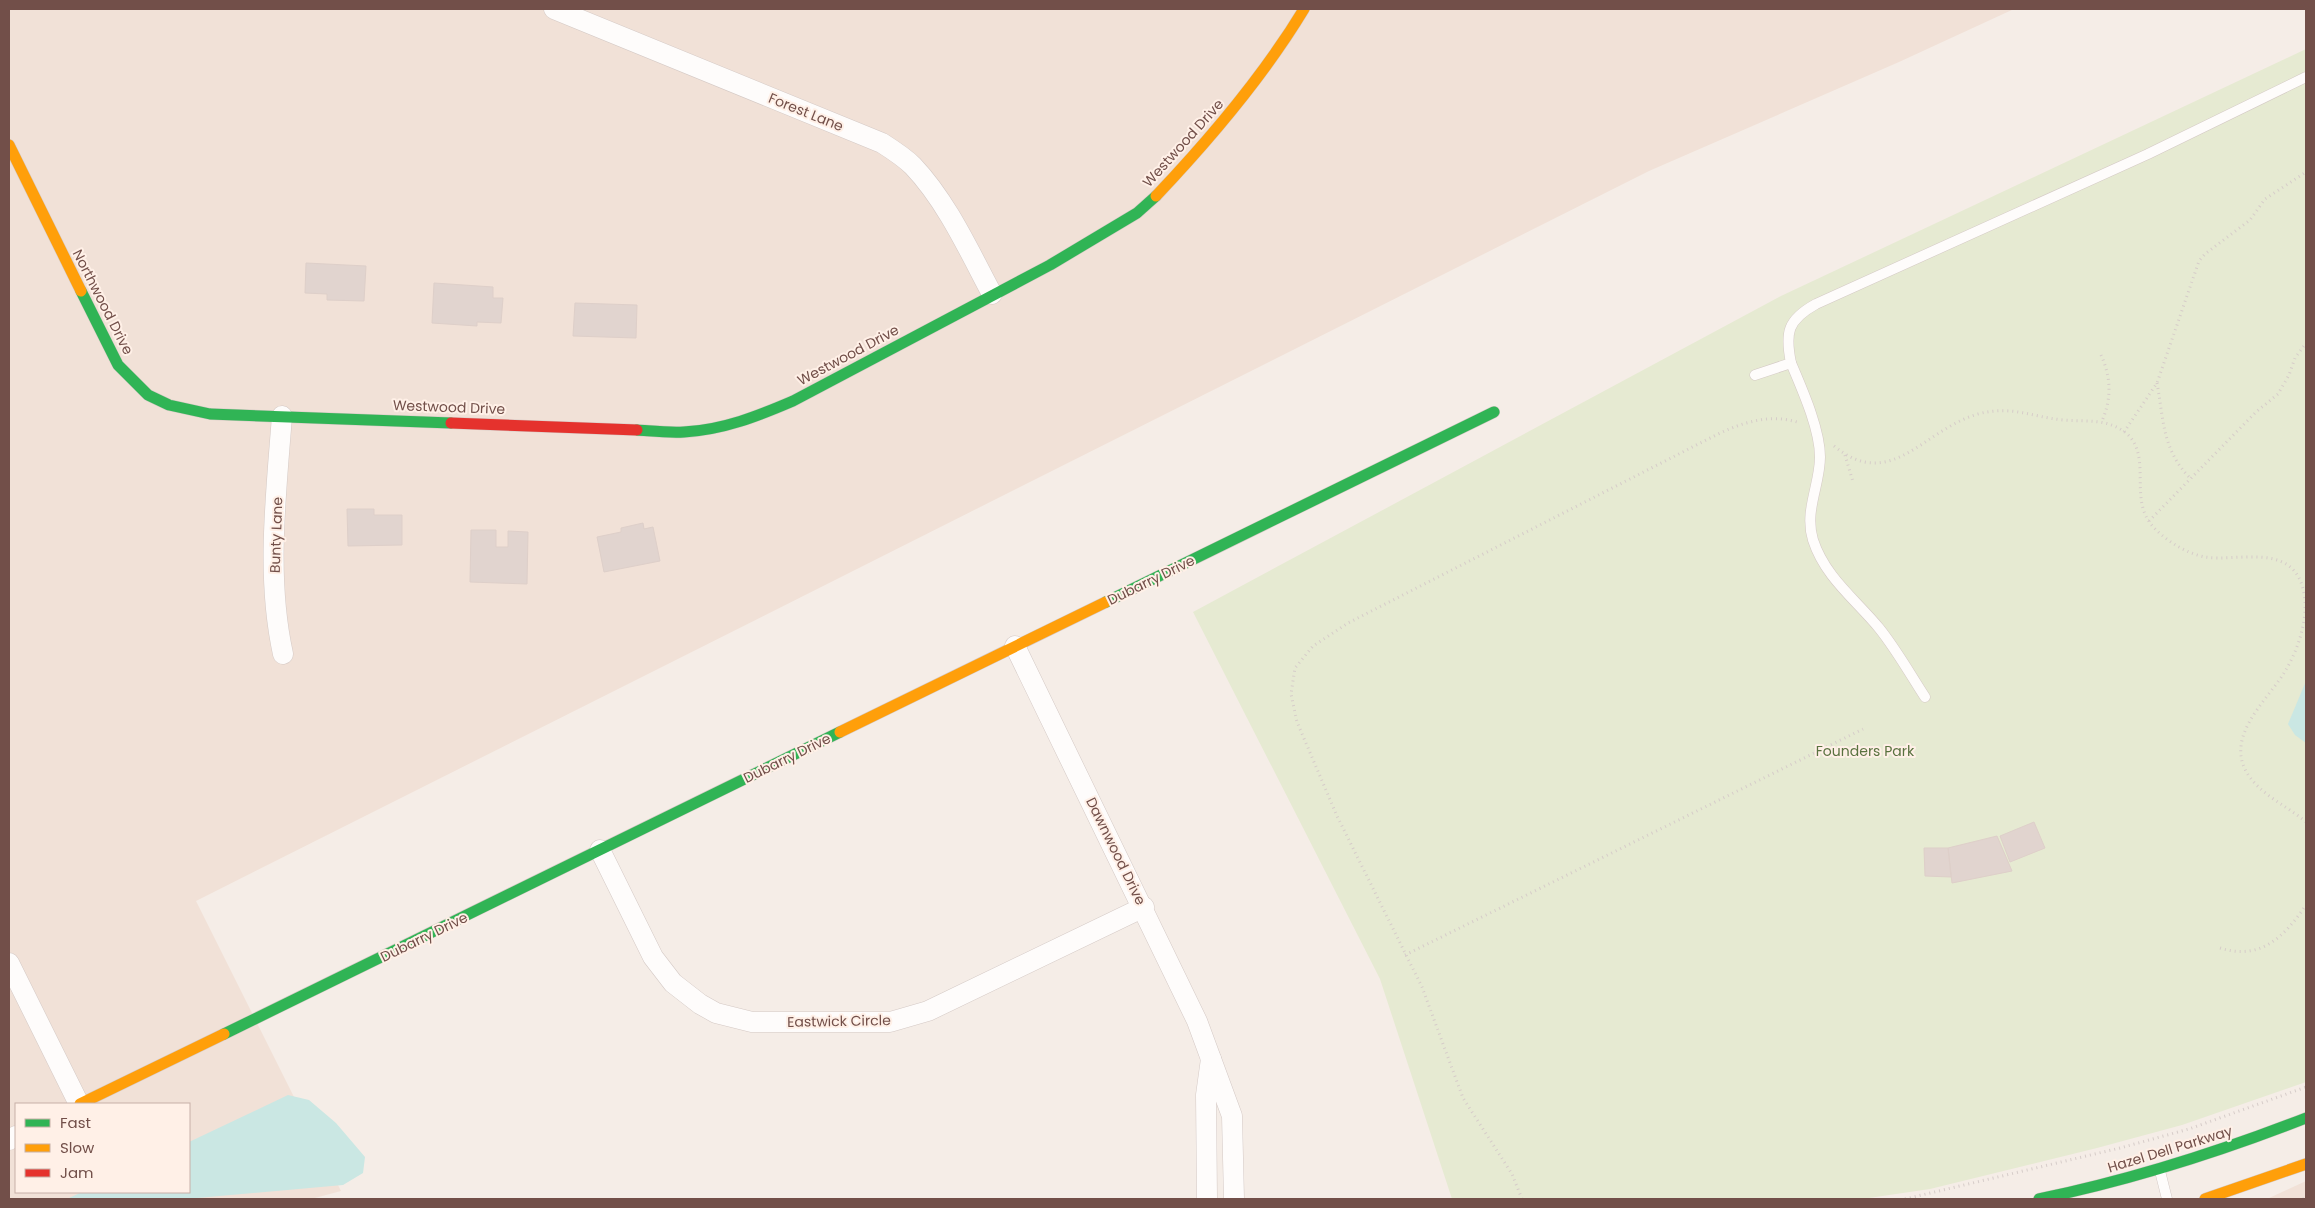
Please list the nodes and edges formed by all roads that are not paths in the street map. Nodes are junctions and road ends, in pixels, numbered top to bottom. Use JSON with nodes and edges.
{"nodes":[{"id":1,"x":554,"y":9,"type":"edge"},
{"id":2,"x":1304,"y":9,"type":"edge"},
{"id":3,"x":2306,"y":77,"type":"edge"},
{"id":4,"x":9,"y":144,"type":"edge"},
{"id":5,"x":992,"y":294,"type":"junction"},
{"id":6,"x":1791,"y":362,"type":"junction"},
{"id":7,"x":1755,"y":375,"type":"dead end"},
{"id":8,"x":1494,"y":412,"type":"dead end"},
{"id":9,"x":282,"y":416,"type":"junction"},
{"id":10,"x":1015,"y":646,"type":"junction"},
{"id":11,"x":283,"y":654,"type":"dead end"},
{"id":12,"x":1925,"y":698,"type":"dead end"},
{"id":13,"x":600,"y":850,"type":"junction"},
{"id":14,"x":1144,"y":907,"type":"junction"},
{"id":15,"x":9,"y":964,"type":"edge"},
{"id":16,"x":1211,"y":1059,"type":"junction"},
{"id":17,"x":79,"y":1103,"type":"edge"},
{"id":18,"x":82,"y":1103,"type":"edge"},
{"id":19,"x":2306,"y":1118,"type":"edge"},
{"id":20,"x":2306,"y":1164,"type":"edge"},
{"id":21,"x":2159,"y":1169,"type":"junction"},
{"id":22,"x":1207,"y":1199,"type":"edge"},
{"id":23,"x":1234,"y":1199,"type":"edge"},
{"id":24,"x":2039,"y":1199,"type":"edge"},
{"id":25,"x":2167,"y":1199,"type":"edge"},
{"id":26,"x":2206,"y":1199,"type":"edge"}],
"edges":[{"from":1,"to":5,"type":"street","name":"Forest Lane"},
{"from":2,"to":5,"type":"street","name":"Westwood Drive"},
{"from":3,"to":6,"type":"lane"},
{"from":4,"to":9,"type":"street","name":"Northwood Drive"},
{"from":5,"to":9,"type":"street","name":"Westwood Drive"},
{"from":6,"to":7,"type":"lane"},
{"from":6,"to":12,"type":"lane"},
{"from":8,"to":10,"type":"street","name":"Dubarry Drive"},
{"from":9,"to":11,"type":"street","name":"Bunty Lane"},
{"from":10,"to":13,"type":"street","name":"Dubarry Drive"},
{"from":10,"to":14,"type":"street","name":"Dawnwood Drive"},
{"from":13,"to":14,"type":"street","name":"Eastwick Circle"},
{"from":13,"to":18,"type":"street","name":"Dubarry Drive"},
{"from":14,"to":16,"type":"street","name":"Dawnwood Drive"},
{"from":15,"to":17,"type":"street"},
{"from":16,"to":22,"type":"street","name":"Dawnwood Drive"},
{"from":16,"to":23,"type":"street","name":"Dawnwood Drive"},
{"from":19,"to":21,"type":"street","name":"Hazel Dell Parkway"},
{"from":20,"to":26,"type":"street"},
{"from":21,"to":24,"type":"street","name":"Hazel Dell Parkway"},
{"from":21,"to":25,"type":"lane"}]}
